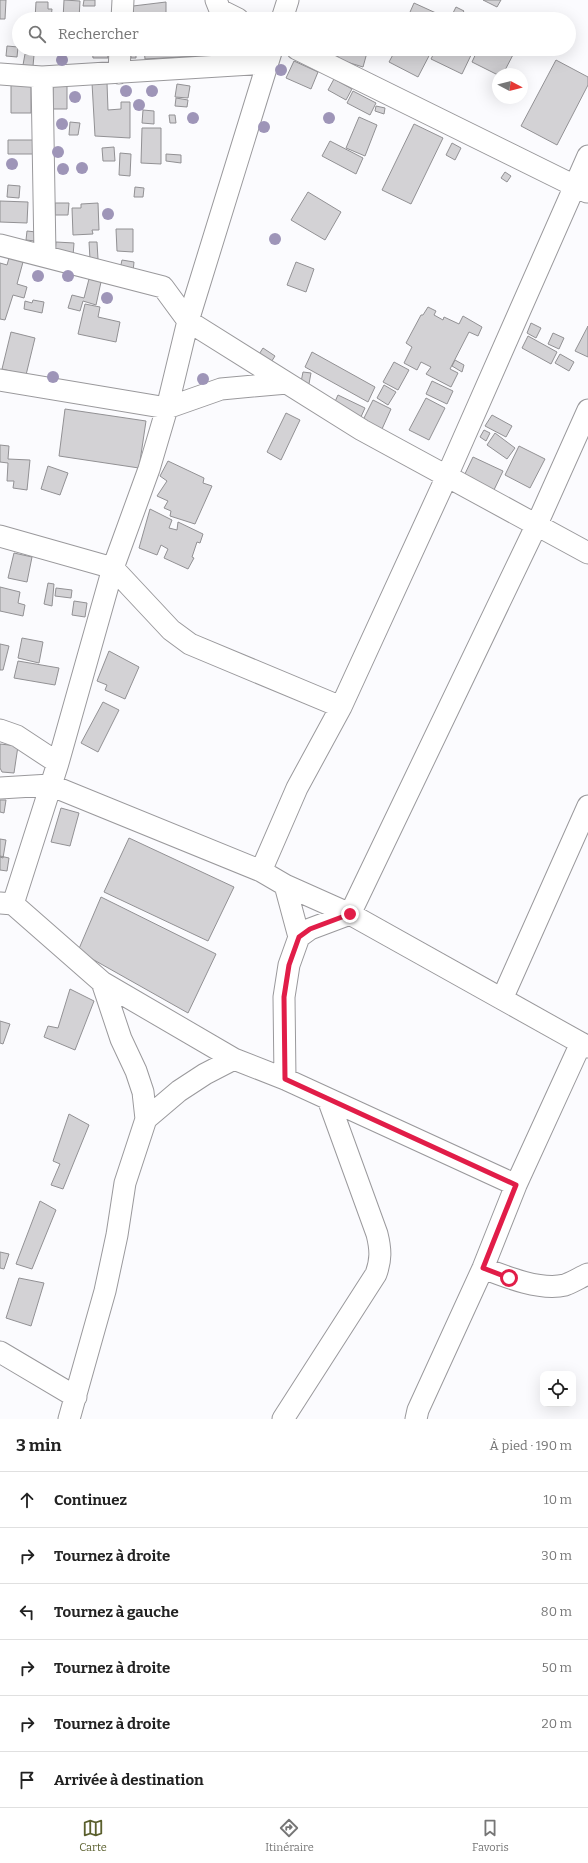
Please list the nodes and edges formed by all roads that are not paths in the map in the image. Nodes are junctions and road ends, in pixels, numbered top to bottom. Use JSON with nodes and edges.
{"nodes":[{"id":1,"x":123,"y":0,"type":"edge"},
{"id":2,"x":216,"y":0,"type":"edge"},
{"id":3,"x":288,"y":0,"type":"edge"},
{"id":4,"x":122,"y":12,"type":"edge"},
{"id":5,"x":224,"y":12,"type":"edge"},
{"id":6,"x":284,"y":12,"type":"edge"},
{"id":7,"x":120,"y":56,"type":"edge"},
{"id":8,"x":270,"y":56,"type":"edge"},
{"id":9,"x":310,"y":56,"type":"edge"},
{"id":10,"x":119,"y":73,"type":"junction"},
{"id":11,"x":0,"y":74,"type":"edge"},
{"id":12,"x":42,"y":77,"type":"junction"},
{"id":13,"x":588,"y":156,"type":"edge"},
{"id":14,"x":582,"y":189,"type":"edge"},
{"id":15,"x":0,"y":245,"type":"edge"},
{"id":16,"x":45,"y":255,"type":"junction"},
{"id":17,"x":188,"y":321,"type":"junction"},
{"id":18,"x":0,"y":380,"type":"edge"},
{"id":19,"x":287,"y":383,"type":"junction"},
{"id":20,"x":167,"y":408,"type":"junction"},
{"id":21,"x":588,"y":410,"type":"edge"},
{"id":22,"x":447,"y":476,"type":"junction"},
{"id":23,"x":537,"y":524,"type":"junction"},
{"id":24,"x":0,"y":536,"type":"edge"},
{"id":25,"x":588,"y":553,"type":"edge"},
{"id":26,"x":113,"y":568,"type":"junction"},
{"id":27,"x":341,"y":707,"type":"junction"},
{"id":28,"x":0,"y":730,"type":"edge"},
{"id":29,"x":58,"y":763,"type":"junction"},
{"id":30,"x":50,"y":785,"type":"junction"},
{"id":31,"x":0,"y":788,"type":"edge"},
{"id":32,"x":588,"y":806,"type":"edge"},
{"id":33,"x":261,"y":871,"type":"junction"},
{"id":34,"x":286,"y":885,"type":"junction"},
{"id":35,"x":6,"y":903,"type":"edge"},
{"id":36,"x":350,"y":914,"type":"junction"},
{"id":37,"x":299,"y":937,"type":"junction"},
{"id":38,"x":102,"y":982,"type":"junction"},
{"id":39,"x":502,"y":998,"type":"junction"},
{"id":40,"x":584,"y":1045,"type":"edge"},
{"id":41,"x":234,"y":1059,"type":"junction"},
{"id":42,"x":285,"y":1079,"type":"junction"},
{"id":43,"x":328,"y":1100,"type":"junction"},
{"id":44,"x":146,"y":1119,"type":"junction"},
{"id":45,"x":516,"y":1185,"type":"junction"},
{"id":46,"x":483,"y":1268,"type":"junction"},
{"id":47,"x":588,"y":1274,"type":"edge"},
{"id":48,"x":0,"y":1352,"type":"edge"},
{"id":49,"x":76,"y":1396,"type":"junction"},
{"id":50,"x":69,"y":1419,"type":"edge"},
{"id":51,"x":283,"y":1419,"type":"edge"},
{"id":52,"x":416,"y":1419,"type":"edge"}],
"edges":[{"from":1,"to":4,"type":"street"},
{"from":2,"to":5,"type":"street"},
{"from":3,"to":6,"type":"street"},
{"from":7,"to":10,"type":"street"},
{"from":8,"to":10,"type":"street"},
{"from":8,"to":17,"type":"street"},
{"from":9,"to":14,"type":"street"},
{"from":10,"to":12,"type":"street"},
{"from":11,"to":12,"type":"street"},
{"from":12,"to":16,"type":"street"},
{"from":13,"to":14,"type":"street"},
{"from":14,"to":22,"type":"street"},
{"from":15,"to":16,"type":"street"},
{"from":16,"to":17,"type":"street"},
{"from":17,"to":19,"type":"street"},
{"from":17,"to":20,"type":"street"},
{"from":18,"to":20,"type":"street"},
{"from":19,"to":20,"type":"street"},
{"from":19,"to":22,"type":"street"},
{"from":20,"to":26,"type":"street"},
{"from":21,"to":23,"type":"street"},
{"from":22,"to":23,"type":"street"},
{"from":22,"to":27,"type":"street"},
{"from":23,"to":25,"type":"street"},
{"from":23,"to":36,"type":"street"},
{"from":24,"to":26,"type":"street"},
{"from":26,"to":27,"type":"street"},
{"from":26,"to":29,"type":"street"},
{"from":27,"to":33,"type":"street"},
{"from":28,"to":29,"type":"street"},
{"from":29,"to":30,"type":"street"},
{"from":30,"to":31,"type":"street"},
{"from":30,"to":33,"type":"street"},
{"from":30,"to":35,"type":"street"},
{"from":32,"to":39,"type":"street"},
{"from":33,"to":34,"type":"street"},
{"from":34,"to":36,"type":"street"},
{"from":34,"to":37,"type":"street"},
{"from":35,"to":38,"type":"street"},
{"from":36,"to":37,"type":"street"},
{"from":36,"to":39,"type":"street"},
{"from":37,"to":42,"type":"street"},
{"from":38,"to":41,"type":"street"},
{"from":38,"to":44,"type":"street"},
{"from":39,"to":40,"type":"street"},
{"from":40,"to":45,"type":"street"},
{"from":41,"to":42,"type":"street"},
{"from":41,"to":44,"type":"street"},
{"from":42,"to":43,"type":"street"},
{"from":43,"to":45,"type":"street"},
{"from":43,"to":51,"type":"street"},
{"from":44,"to":49,"type":"street"},
{"from":45,"to":46,"type":"street"},
{"from":46,"to":47,"type":"street"},
{"from":46,"to":52,"type":"street"},
{"from":48,"to":49,"type":"street"},
{"from":49,"to":50,"type":"street"}]}
